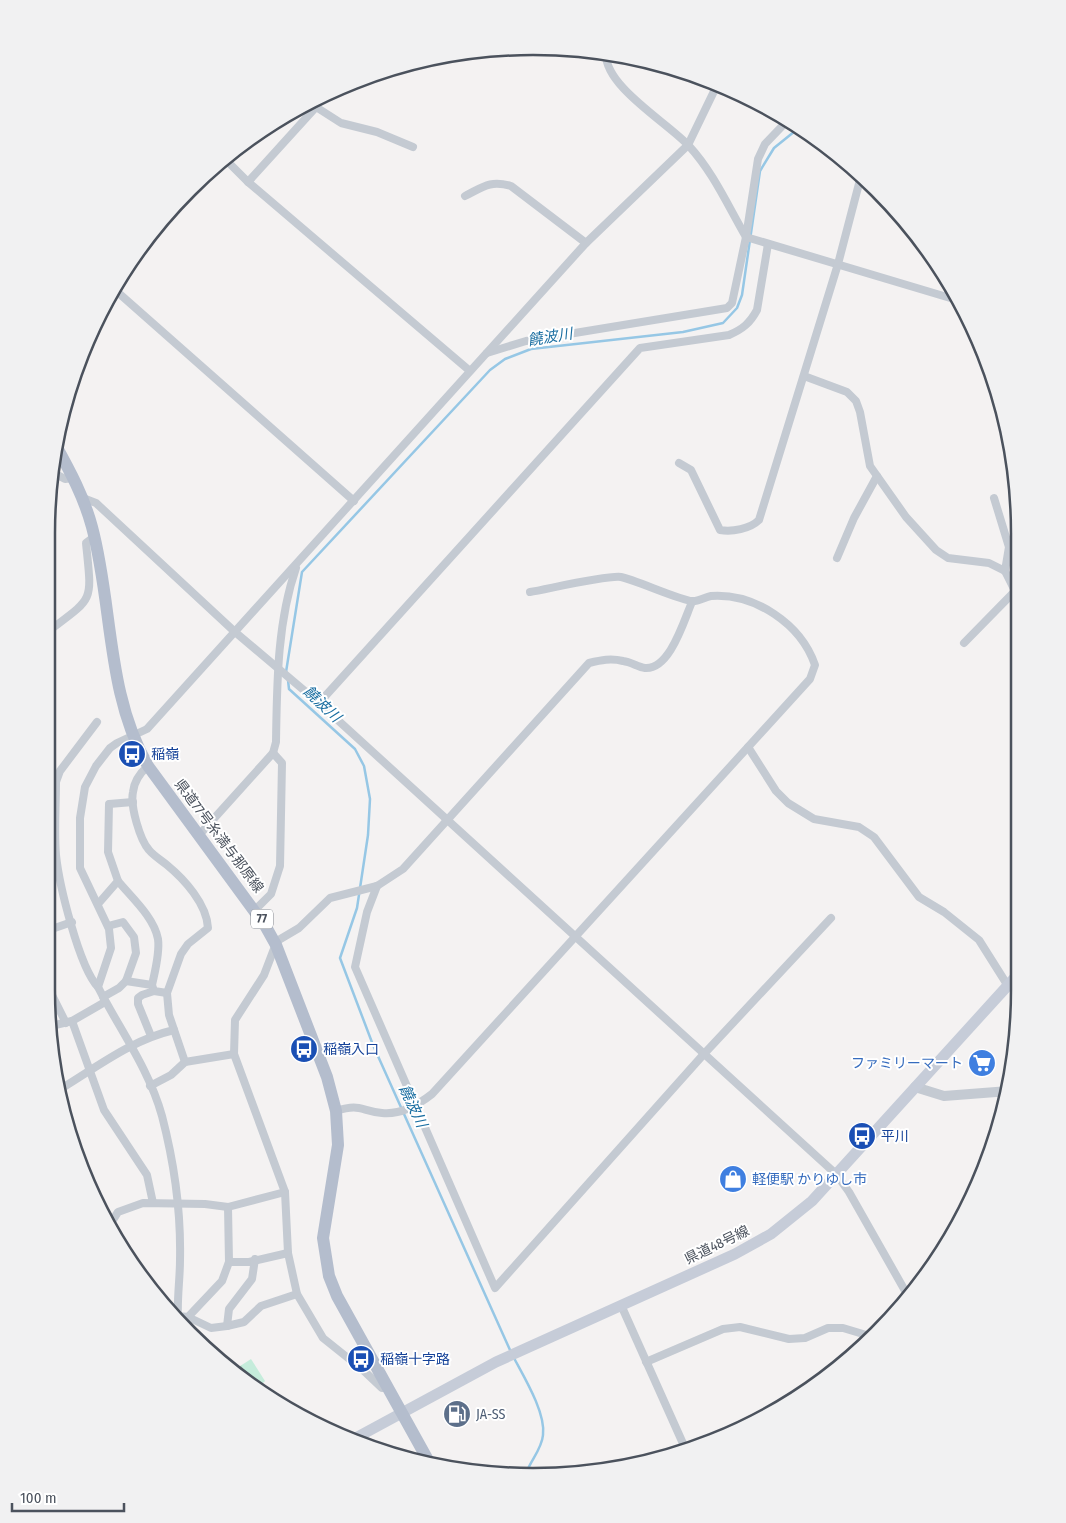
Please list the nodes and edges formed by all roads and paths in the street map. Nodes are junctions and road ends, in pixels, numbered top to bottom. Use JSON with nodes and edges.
{"nodes":[{"id":1,"x":607,"y":61,"type":"edge"},
{"id":2,"x":714,"y":90,"type":"edge"},
{"id":3,"x":319,"y":106,"type":"edge"},
{"id":4,"x":309,"y":111,"type":"edge"},
{"id":5,"x":783,"y":126,"type":"edge"},
{"id":6,"x":688,"y":145,"type":"junction"},
{"id":7,"x":413,"y":147,"type":"dead end"},
{"id":8,"x":230,"y":164,"type":"edge"},
{"id":9,"x":248,"y":182,"type":"junction"},
{"id":10,"x":859,"y":184,"type":"edge"},
{"id":11,"x":465,"y":196,"type":"dead end"},
{"id":12,"x":746,"y":237,"type":"junction"},
{"id":13,"x":586,"y":243,"type":"junction"},
{"id":14,"x":768,"y":244,"type":"junction"},
{"id":15,"x":838,"y":264,"type":"junction"},
{"id":16,"x":119,"y":294,"type":"edge"},
{"id":17,"x":949,"y":298,"type":"edge"},
{"id":18,"x":487,"y":353,"type":"junction"},
{"id":19,"x":470,"y":371,"type":"junction"},
{"id":20,"x":804,"y":376,"type":"junction"},
{"id":21,"x":61,"y":456,"type":"edge"},
{"id":22,"x":679,"y":463,"type":"dead end"},
{"id":23,"x":59,"y":476,"type":"edge"},
{"id":24,"x":876,"y":476,"type":"junction"},
{"id":25,"x":73,"y":478,"type":"junction"},
{"id":26,"x":83,"y":498,"type":"junction"},
{"id":27,"x":994,"y":498,"type":"dead end"},
{"id":28,"x":354,"y":501,"type":"junction"},
{"id":29,"x":94,"y":537,"type":"junction"},
{"id":30,"x":1009,"y":547,"type":"joint"},
{"id":31,"x":837,"y":558,"type":"dead end"},
{"id":32,"x":298,"y":563,"type":"junction"},
{"id":33,"x":1005,"y":571,"type":"junction"},
{"id":34,"x":1011,"y":582,"type":"edge"},
{"id":35,"x":530,"y":592,"type":"dead end"},
{"id":36,"x":1011,"y":600,"type":"edge"},
{"id":37,"x":692,"y":602,"type":"junction"},
{"id":38,"x":55,"y":626,"type":"edge"},
{"id":39,"x":235,"y":632,"type":"junction"},
{"id":40,"x":964,"y":643,"type":"dead end"},
{"id":41,"x":278,"y":668,"type":"junction"},
{"id":42,"x":319,"y":703,"type":"junction"},
{"id":43,"x":97,"y":722,"type":"dead end"},
{"id":44,"x":133,"y":736,"type":"junction"},
{"id":45,"x":748,"y":747,"type":"junction"},
{"id":46,"x":273,"y":753,"type":"junction"},
{"id":47,"x":148,"y":766,"type":"junction"},
{"id":48,"x":133,"y":802,"type":"junction"},
{"id":49,"x":447,"y":822,"type":"junction"},
{"id":50,"x":200,"y":834,"type":"junction"},
{"id":51,"x":118,"y":881,"type":"junction"},
{"id":52,"x":377,"y":886,"type":"junction"},
{"id":53,"x":98,"y":904,"type":"junction"},
{"id":54,"x":256,"y":909,"type":"junction"},
{"id":55,"x":830,"y":918,"type":"dead end"},
{"id":56,"x":72,"y":922,"type":"junction"},
{"id":57,"x":108,"y":926,"type":"junction"},
{"id":58,"x":55,"y":929,"type":"edge"},
{"id":59,"x":576,"y":939,"type":"junction"},
{"id":60,"x":276,"y":945,"type":"junction"},
{"id":61,"x":126,"y":981,"type":"junction"},
{"id":62,"x":1011,"y":983,"type":"edge"},
{"id":63,"x":98,"y":987,"type":"junction"},
{"id":64,"x":153,"y":988,"type":"junction"},
{"id":65,"x":1011,"y":988,"type":"edge"},
{"id":66,"x":167,"y":993,"type":"junction"},
{"id":67,"x":55,"y":998,"type":"edge"},
{"id":68,"x":104,"y":999,"type":"junction"},
{"id":69,"x":69,"y":1022,"type":"junction"},
{"id":70,"x":56,"y":1025,"type":"edge"},
{"id":71,"x":174,"y":1030,"type":"junction"},
{"id":72,"x":151,"y":1036,"type":"junction"},
{"id":73,"x":132,"y":1044,"type":"junction"},
{"id":74,"x":234,"y":1054,"type":"junction"},
{"id":75,"x":703,"y":1055,"type":"junction"},
{"id":76,"x":186,"y":1062,"type":"junction"},
{"id":77,"x":89,"y":1072,"type":"junction"},
{"id":78,"x":150,"y":1086,"type":"junction"},
{"id":79,"x":65,"y":1087,"type":"edge"},
{"id":80,"x":915,"y":1088,"type":"junction"},
{"id":81,"x":1000,"y":1092,"type":"edge"},
{"id":82,"x":416,"y":1107,"type":"junction"},
{"id":83,"x":336,"y":1111,"type":"junction"},
{"id":84,"x":836,"y":1174,"type":"junction"},
{"id":85,"x":285,"y":1192,"type":"junction"},
{"id":86,"x":153,"y":1203,"type":"junction"},
{"id":87,"x":178,"y":1204,"type":"junction"},
{"id":88,"x":228,"y":1206,"type":"junction"},
{"id":89,"x":114,"y":1219,"type":"edge"},
{"id":90,"x":288,"y":1252,"type":"junction"},
{"id":91,"x":255,"y":1260,"type":"junction"},
{"id":92,"x":230,"y":1262,"type":"junction"},
{"id":93,"x":905,"y":1290,"type":"edge"},
{"id":94,"x":298,"y":1294,"type":"junction"},
{"id":95,"x":621,"y":1305,"type":"junction"},
{"id":96,"x":177,"y":1309,"type":"edge"},
{"id":97,"x":185,"y":1317,"type":"edge"},
{"id":98,"x":188,"y":1317,"type":"junction"},
{"id":99,"x":227,"y":1326,"type":"junction"},
{"id":100,"x":864,"y":1334,"type":"edge"},
{"id":101,"x":646,"y":1362,"type":"junction"},
{"id":102,"x":388,"y":1387,"type":"junction"},
{"id":103,"x":403,"y":1413,"type":"junction"},
{"id":104,"x":359,"y":1435,"type":"edge"},
{"id":105,"x":683,"y":1444,"type":"edge"},
{"id":106,"x":426,"y":1456,"type":"edge"}],
"edges":[{"from":1,"to":6,"type":"street"},
{"from":2,"to":6,"type":"street"},
{"from":3,"to":7,"type":"street"},
{"from":4,"to":9,"type":"street"},
{"from":5,"to":12,"type":"street"},
{"from":6,"to":12,"type":"street"},
{"from":6,"to":13,"type":"street"},
{"from":8,"to":9,"type":"street"},
{"from":9,"to":19,"type":"street"},
{"from":10,"to":15,"type":"street"},
{"from":11,"to":13,"type":"street"},
{"from":12,"to":14,"type":"street"},
{"from":12,"to":18,"type":"street"},
{"from":13,"to":18,"type":"street"},
{"from":14,"to":15,"type":"street"},
{"from":14,"to":42,"type":"street"},
{"from":15,"to":17,"type":"street"},
{"from":15,"to":20,"type":"street"},
{"from":16,"to":28,"type":"street"},
{"from":18,"to":19,"type":"street"},
{"from":19,"to":28,"type":"street"},
{"from":20,"to":22,"type":"street"},
{"from":20,"to":24,"type":"street"},
{"from":21,"to":25,"type":"main road","name":"県道77号糸満与那原線","number":"77"},
{"from":23,"to":25,"type":"street"},
{"from":24,"to":31,"type":"street"},
{"from":24,"to":33,"type":"street"},
{"from":25,"to":26,"type":"main road","name":"県道77号糸満与那原線","number":"77"},
{"from":26,"to":29,"type":"main road","name":"県道77号糸満与那原線","number":"77"},
{"from":26,"to":39,"type":"street"},
{"from":27,"to":30,"type":"street"},
{"from":28,"to":32,"type":"street"},
{"from":29,"to":38,"type":"street"},
{"from":29,"to":44,"type":"main road","name":"県道77号糸満与那原線","number":"77"},
{"from":30,"to":33,"type":"street"},
{"from":32,"to":39,"type":"street"},
{"from":32,"to":41,"type":"street"},
{"from":33,"to":34,"type":"street"},
{"from":35,"to":37,"type":"street"},
{"from":36,"to":40,"type":"street"},
{"from":37,"to":45,"type":"street"},
{"from":37,"to":49,"type":"street"},
{"from":39,"to":41,"type":"street"},
{"from":39,"to":44,"type":"street"},
{"from":41,"to":42,"type":"street"},
{"from":41,"to":46,"type":"street"},
{"from":42,"to":49,"type":"street"},
{"from":43,"to":56,"type":"street"},
{"from":44,"to":47,"type":"main road","name":"県道77号糸満与那原線","number":"77"},
{"from":44,"to":53,"type":"street"},
{"from":45,"to":59,"type":"street"},
{"from":45,"to":62,"type":"street"},
{"from":46,"to":50,"type":"street"},
{"from":46,"to":54,"type":"street"},
{"from":47,"to":48,"type":"street"},
{"from":47,"to":50,"type":"main road","name":"県道77号糸満与那原線","number":"77"},
{"from":48,"to":51,"type":"street"},
{"from":48,"to":66,"type":"street"},
{"from":49,"to":52,"type":"street"},
{"from":49,"to":59,"type":"street"},
{"from":50,"to":54,"type":"main road","name":"県道77号糸満与那原線","number":"77"},
{"from":51,"to":53,"type":"street"},
{"from":51,"to":64,"type":"street"},
{"from":52,"to":60,"type":"street"},
{"from":52,"to":82,"type":"street"},
{"from":53,"to":57,"type":"street"},
{"from":54,"to":60,"type":"main road","name":"県道77号糸満与那原線","number":"77"},
{"from":55,"to":75,"type":"street"},
{"from":56,"to":58,"type":"street"},
{"from":56,"to":63,"type":"street"},
{"from":57,"to":61,"type":"street"},
{"from":57,"to":63,"type":"street"},
{"from":59,"to":75,"type":"street"},
{"from":59,"to":82,"type":"street"},
{"from":60,"to":74,"type":"street"},
{"from":60,"to":83,"type":"main road","name":"県道77号糸満与那原線","number":"77"},
{"from":61,"to":64,"type":"street"},
{"from":61,"to":68,"type":"street"},
{"from":63,"to":68,"type":"street"},
{"from":64,"to":66,"type":"street"},
{"from":64,"to":72,"type":"street"},
{"from":65,"to":80,"type":"main road","name":"県道48号線"},
{"from":66,"to":71,"type":"street"},
{"from":67,"to":69,"type":"street"},
{"from":68,"to":69,"type":"street"},
{"from":68,"to":73,"type":"street"},
{"from":69,"to":70,"type":"street"},
{"from":69,"to":77,"type":"street"},
{"from":71,"to":72,"type":"street"},
{"from":71,"to":76,"type":"street"},
{"from":72,"to":73,"type":"street"},
{"from":73,"to":77,"type":"street"},
{"from":73,"to":78,"type":"street"},
{"from":74,"to":76,"type":"street"},
{"from":74,"to":85,"type":"street"},
{"from":75,"to":82,"type":"street"},
{"from":75,"to":84,"type":"street"},
{"from":76,"to":78,"type":"street"},
{"from":77,"to":79,"type":"street"},
{"from":77,"to":86,"type":"street"},
{"from":78,"to":87,"type":"street"},
{"from":80,"to":81,"type":"street"},
{"from":80,"to":84,"type":"main road","name":"県道48号線"},
{"from":82,"to":83,"type":"street"},
{"from":83,"to":102,"type":"main road","name":"県道77号糸満与那原線","number":"77"},
{"from":84,"to":93,"type":"street"},
{"from":84,"to":95,"type":"main road","name":"県道48号線"},
{"from":85,"to":88,"type":"street"},
{"from":85,"to":90,"type":"street"},
{"from":86,"to":87,"type":"street"},
{"from":86,"to":89,"type":"street"},
{"from":87,"to":88,"type":"street"},
{"from":87,"to":96,"type":"street"},
{"from":88,"to":92,"type":"street"},
{"from":90,"to":91,"type":"street"},
{"from":90,"to":94,"type":"street"},
{"from":91,"to":92,"type":"street"},
{"from":91,"to":99,"type":"street"},
{"from":92,"to":98,"type":"street"},
{"from":94,"to":99,"type":"street"},
{"from":94,"to":102,"type":"street"},
{"from":95,"to":101,"type":"street"},
{"from":95,"to":103,"type":"main road","name":"県道48号線"},
{"from":97,"to":98,"type":"street"},
{"from":98,"to":99,"type":"street"},
{"from":100,"to":101,"type":"street"},
{"from":101,"to":105,"type":"street"},
{"from":102,"to":103,"type":"main road","name":"県道77号糸満与那原線","number":"77"},
{"from":103,"to":104,"type":"main road","name":"県道48号線"},
{"from":103,"to":106,"type":"main road","name":"県道77号糸満与那原線","number":"77"}]}
